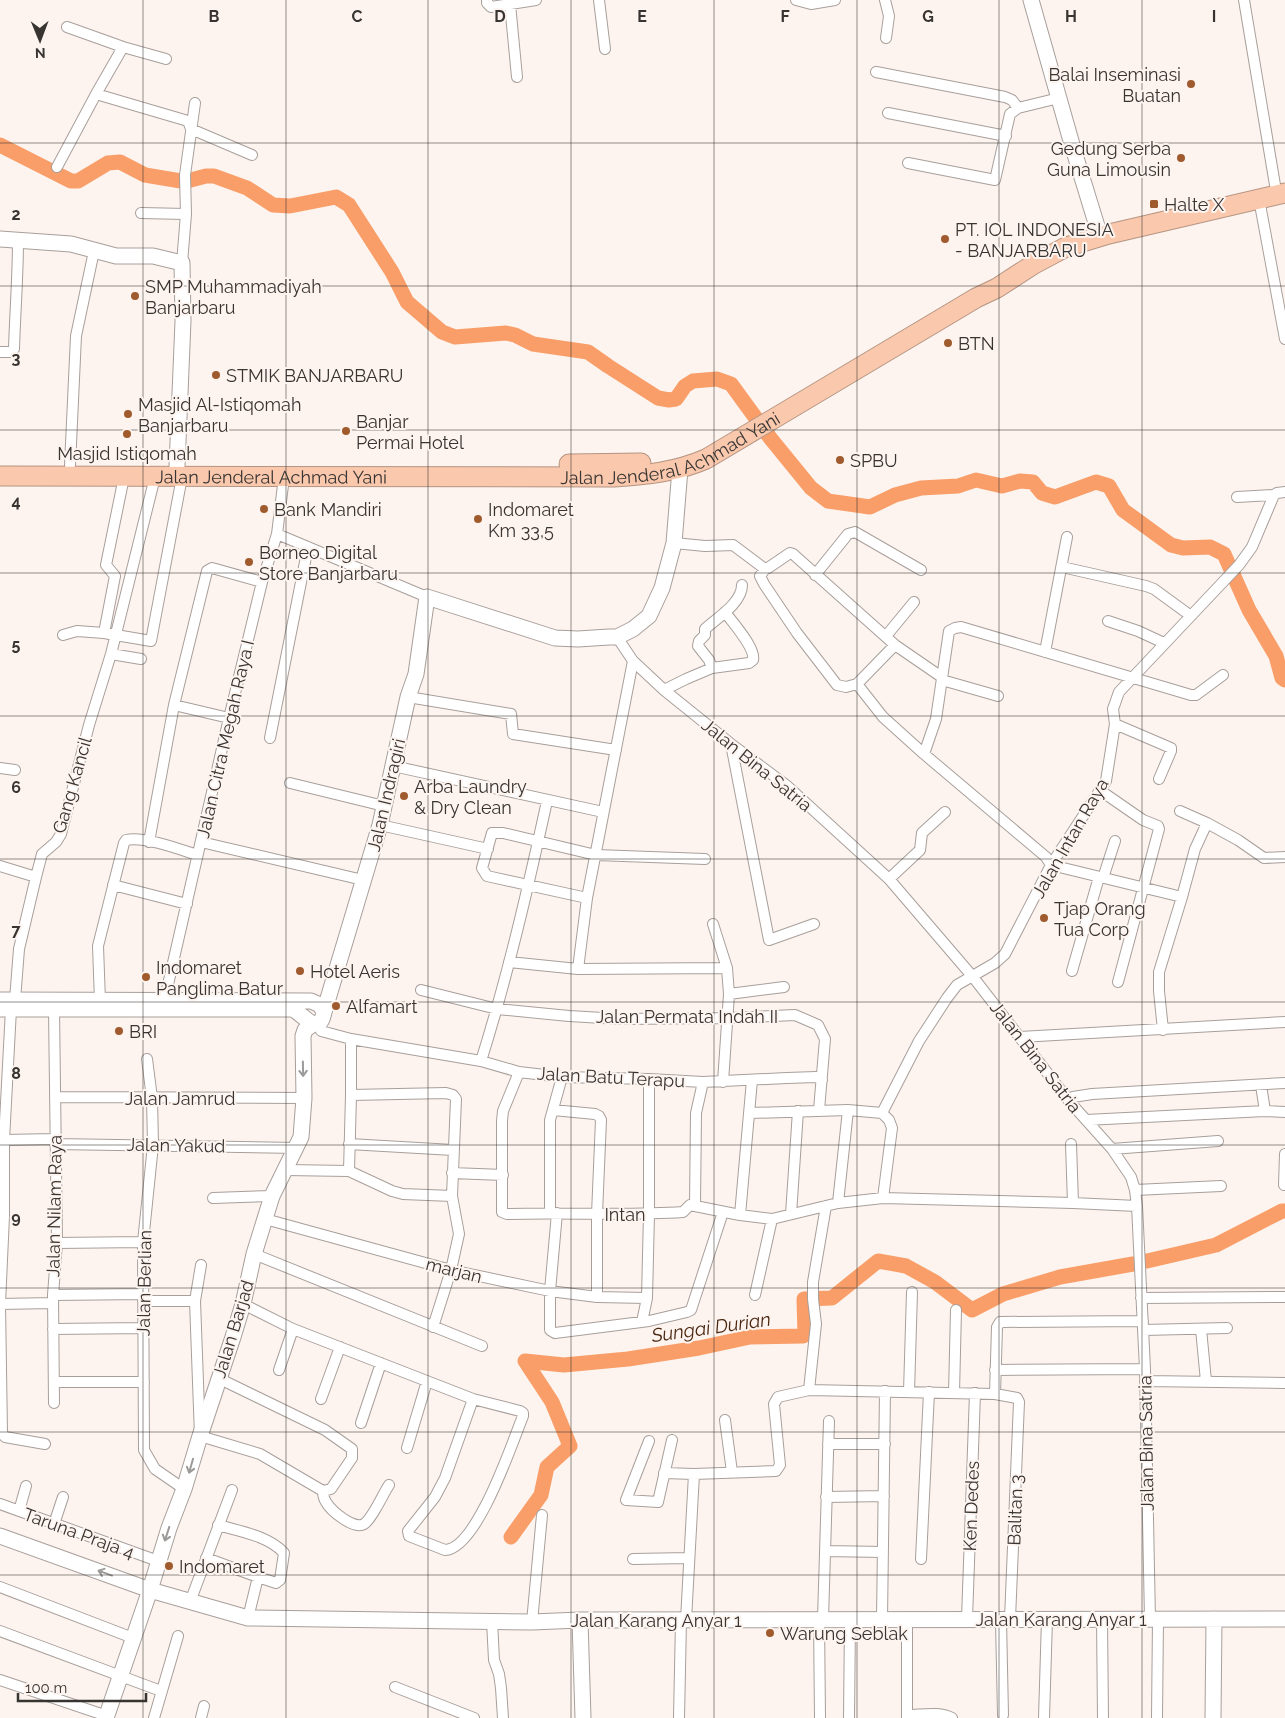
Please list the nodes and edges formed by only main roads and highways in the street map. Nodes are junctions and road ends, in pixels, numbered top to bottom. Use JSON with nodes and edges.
{"nodes":[{"id":1,"x":1032,"y":0,"type":"edge"},
{"id":2,"x":1041,"y":0,"type":"edge"},
{"id":3,"x":1077,"y":146,"type":"junction"},
{"id":4,"x":1282,"y":187,"type":"edge"},
{"id":5,"x":1103,"y":229,"type":"junction"},
{"id":6,"x":0,"y":239,"type":"edge"},
{"id":7,"x":744,"y":430,"type":"junction"},
{"id":8,"x":0,"y":465,"type":"edge"},
{"id":9,"x":680,"y":469,"type":"junction"},
{"id":10,"x":180,"y":471,"type":"junction"},
{"id":11,"x":493,"y":471,"type":"junction"},
{"id":12,"x":406,"y":472,"type":"junction"},
{"id":13,"x":0,"y":476,"type":"edge"},
{"id":14,"x":330,"y":989,"type":"junction"},
{"id":15,"x":311,"y":1001,"type":"junction"},
{"id":16,"x":7,"y":1004,"type":"edge"},
{"id":17,"x":318,"y":1019,"type":"junction"},
{"id":18,"x":304,"y":1098,"type":"joint"},
{"id":19,"x":0,"y":1536,"type":"edge"},
{"id":20,"x":150,"y":1590,"type":"junction"},
{"id":21,"x":1214,"y":1619,"type":"junction"},
{"id":22,"x":1285,"y":1619,"type":"edge"},
{"id":23,"x":580,"y":1620,"type":"junction"},
{"id":24,"x":106,"y":1717,"type":"edge"},
{"id":25,"x":583,"y":1718,"type":"edge"},
{"id":26,"x":1213,"y":1718,"type":"edge"}],
"edges":[{"from":1,"to":3,"type":"main road"},
{"from":2,"to":3,"type":"main road"},
{"from":3,"to":5,"type":"main road"},
{"from":4,"to":5,"type":"highway","name":"Jalan Jenderal Achmad Yani"},
{"from":4,"to":5,"type":"highway","name":"Jalan Jenderal Achmad Yani"},
{"from":5,"to":7,"type":"highway","name":"Jalan Jenderal Achmad Yani"},
{"from":6,"to":10,"type":"main road"},
{"from":7,"to":9,"type":"highway","name":"Jalan Jenderal Achmad Yani"},
{"from":7,"to":11,"type":"highway","name":"Jalan Jenderal Achmad Yani"},
{"from":8,"to":10,"type":"highway","name":"Jalan Jenderal Achmad Yani"},
{"from":9,"to":11,"type":"highway","name":"Jalan Jenderal Achmad Yani"},
{"from":9,"to":14,"type":"main road","name":"Jalan Indragiri"},
{"from":10,"to":12,"type":"highway","name":"Jalan Jenderal Achmad Yani"},
{"from":10,"to":12,"type":"highway","name":"Jalan Jenderal Achmad Yani"},
{"from":10,"to":13,"type":"highway","name":"Jalan Jenderal Achmad Yani"},
{"from":11,"to":12,"type":"highway","name":"Jalan Jenderal Achmad Yani"},
{"from":14,"to":15,"type":"main road"},
{"from":14,"to":17,"type":"main road","name":"Jalan Indragiri"},
{"from":15,"to":16,"type":"main road"},
{"from":15,"to":17,"type":"main road"},
{"from":16,"to":17,"type":"main road"},
{"from":17,"to":18,"type":"main road","name":"Jalan Indragiri","one_way":true},
{"from":18,"to":20,"type":"main road","name":"Jalan Barjad","one_way":true},
{"from":20,"to":19,"type":"main road","name":"Jalan Karang Anyar 1","one_way":true},
{"from":20,"to":23,"type":"main road","name":"Jalan Karang Anyar 1"},
{"from":20,"to":24,"type":"main road","name":"Jalan Barjad"},
{"from":21,"to":22,"type":"main road","name":"Jalan Karang Anyar 1"},
{"from":21,"to":23,"type":"main road","name":"Jalan Karang Anyar 1"},
{"from":21,"to":26,"type":"main road"},
{"from":23,"to":25,"type":"main road"}]}
